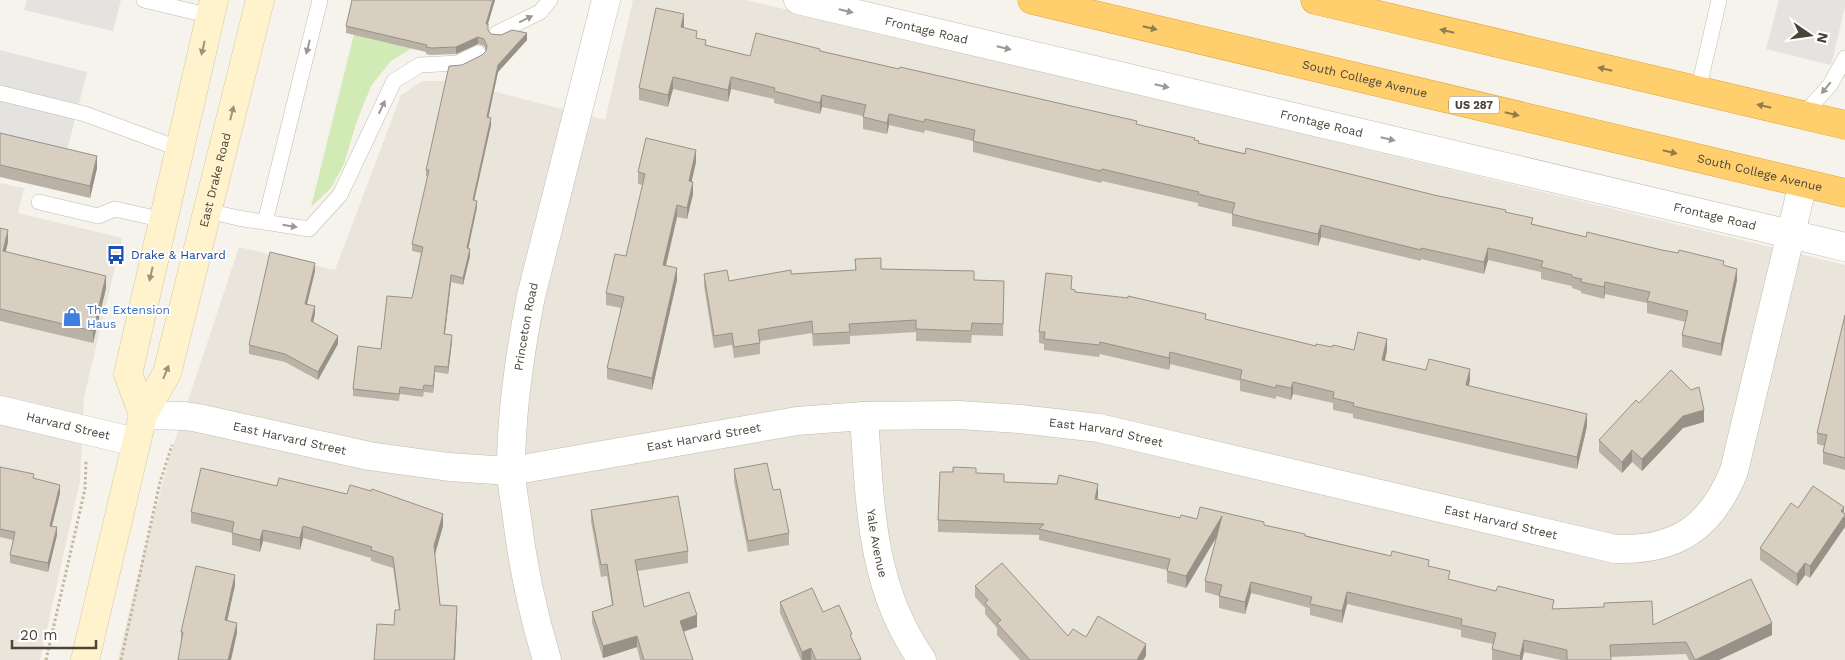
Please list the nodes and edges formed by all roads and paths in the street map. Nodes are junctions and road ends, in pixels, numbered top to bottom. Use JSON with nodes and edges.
{"nodes":[{"id":1,"x":144,"y":0,"type":"edge"},
{"id":2,"x":260,"y":0,"type":"edge"},
{"id":3,"x":320,"y":0,"type":"edge"},
{"id":4,"x":550,"y":0,"type":"edge"},
{"id":5,"x":606,"y":0,"type":"edge"},
{"id":6,"x":798,"y":0,"type":"edge"},
{"id":7,"x":1032,"y":0,"type":"edge"},
{"id":8,"x":1315,"y":0,"type":"edge"},
{"id":9,"x":1719,"y":0,"type":"edge"},
{"id":10,"x":213,"y":8,"type":"edge"},
{"id":11,"x":1104,"y":8,"type":"edge"},
{"id":12,"x":497,"y":33,"type":"edge"},
{"id":13,"x":478,"y":53,"type":"dead end"},
{"id":14,"x":1845,"y":58,"type":"edge"},
{"id":15,"x":1698,"y":91,"type":"junction"},
{"id":16,"x":0,"y":93,"type":"edge"},
{"id":17,"x":1803,"y":115,"type":"junction"},
{"id":18,"x":1845,"y":125,"type":"edge"},
{"id":19,"x":180,"y":149,"type":"junction"},
{"id":20,"x":1803,"y":183,"type":"junction"},
{"id":21,"x":1845,"y":193,"type":"edge"},
{"id":22,"x":39,"y":202,"type":"dead end"},
{"id":23,"x":208,"y":211,"type":"junction"},
{"id":24,"x":164,"y":220,"type":"junction"},
{"id":25,"x":265,"y":222,"type":"junction"},
{"id":26,"x":1790,"y":234,"type":"junction"},
{"id":27,"x":1845,"y":247,"type":"edge"},
{"id":28,"x":0,"y":410,"type":"edge"},
{"id":29,"x":143,"y":415,"type":"junction"},
{"id":30,"x":864,"y":416,"type":"junction"},
{"id":31,"x":136,"y":442,"type":"junction"},
{"id":32,"x":175,"y":443,"type":"dead end"},
{"id":33,"x":86,"y":462,"type":"dead end"},
{"id":34,"x":511,"y":471,"type":"junction"},
{"id":35,"x":46,"y":660,"type":"edge"},
{"id":36,"x":85,"y":660,"type":"edge"},
{"id":37,"x":121,"y":660,"type":"edge"},
{"id":38,"x":547,"y":660,"type":"edge"},
{"id":39,"x":922,"y":660,"type":"edge"}],
"edges":[{"from":1,"to":10,"type":"lane"},
{"from":23,"to":2,"type":"main road","name":"East Drake Road","one_way":true},
{"from":3,"to":25,"type":"lane","one_way":true},
{"from":12,"to":4,"type":"lane","one_way":true},
{"from":5,"to":34,"type":"street","name":"Princeton Road"},
{"from":6,"to":26,"type":"street","name":"Frontage Road","one_way":true},
{"from":7,"to":11,"type":"highway","name":"South College Avenue","number":"US 287"},
{"from":15,"to":8,"type":"highway","one_way":true},
{"from":9,"to":15,"type":"lane"},
{"from":10,"to":19,"type":"main road","one_way":true},
{"from":11,"to":20,"type":"highway","name":"South College Avenue","number":"US 287","one_way":true},
{"from":25,"to":13,"type":"lane","one_way":true},
{"from":14,"to":17,"type":"lane","one_way":true},
{"from":17,"to":15,"type":"highway","one_way":true},
{"from":16,"to":19,"type":"lane"},
{"from":17,"to":18,"type":"highway"},
{"from":19,"to":24,"type":"main road"},
{"from":20,"to":21,"type":"highway","name":"South College Avenue","number":"US 287"},
{"from":20,"to":26,"type":"street","name":"East Harvard Street"},
{"from":22,"to":24,"type":"lane"},
{"from":23,"to":25,"type":"lane"},
{"from":29,"to":23,"type":"main road","name":"East Drake Road","one_way":true},
{"from":24,"to":29,"type":"main road","one_way":true},
{"from":26,"to":27,"type":"street","name":"Frontage Road"},
{"from":26,"to":30,"type":"street","name":"East Harvard Street"},
{"from":28,"to":31,"type":"street","name":"Harvard Street"},
{"from":29,"to":31,"type":"main road","name":"East Drake Road"},
{"from":29,"to":34,"type":"street","name":"East Harvard Street"},
{"from":30,"to":34,"type":"street","name":"East Harvard Street"},
{"from":30,"to":39,"type":"street","name":"Yale Avenue"},
{"from":31,"to":36,"type":"main road","name":"East Drake Road"},
{"from":32,"to":37,"type":"path"},
{"from":33,"to":35,"type":"path"},
{"from":34,"to":38,"type":"street","name":"Princeton Road"}]}
